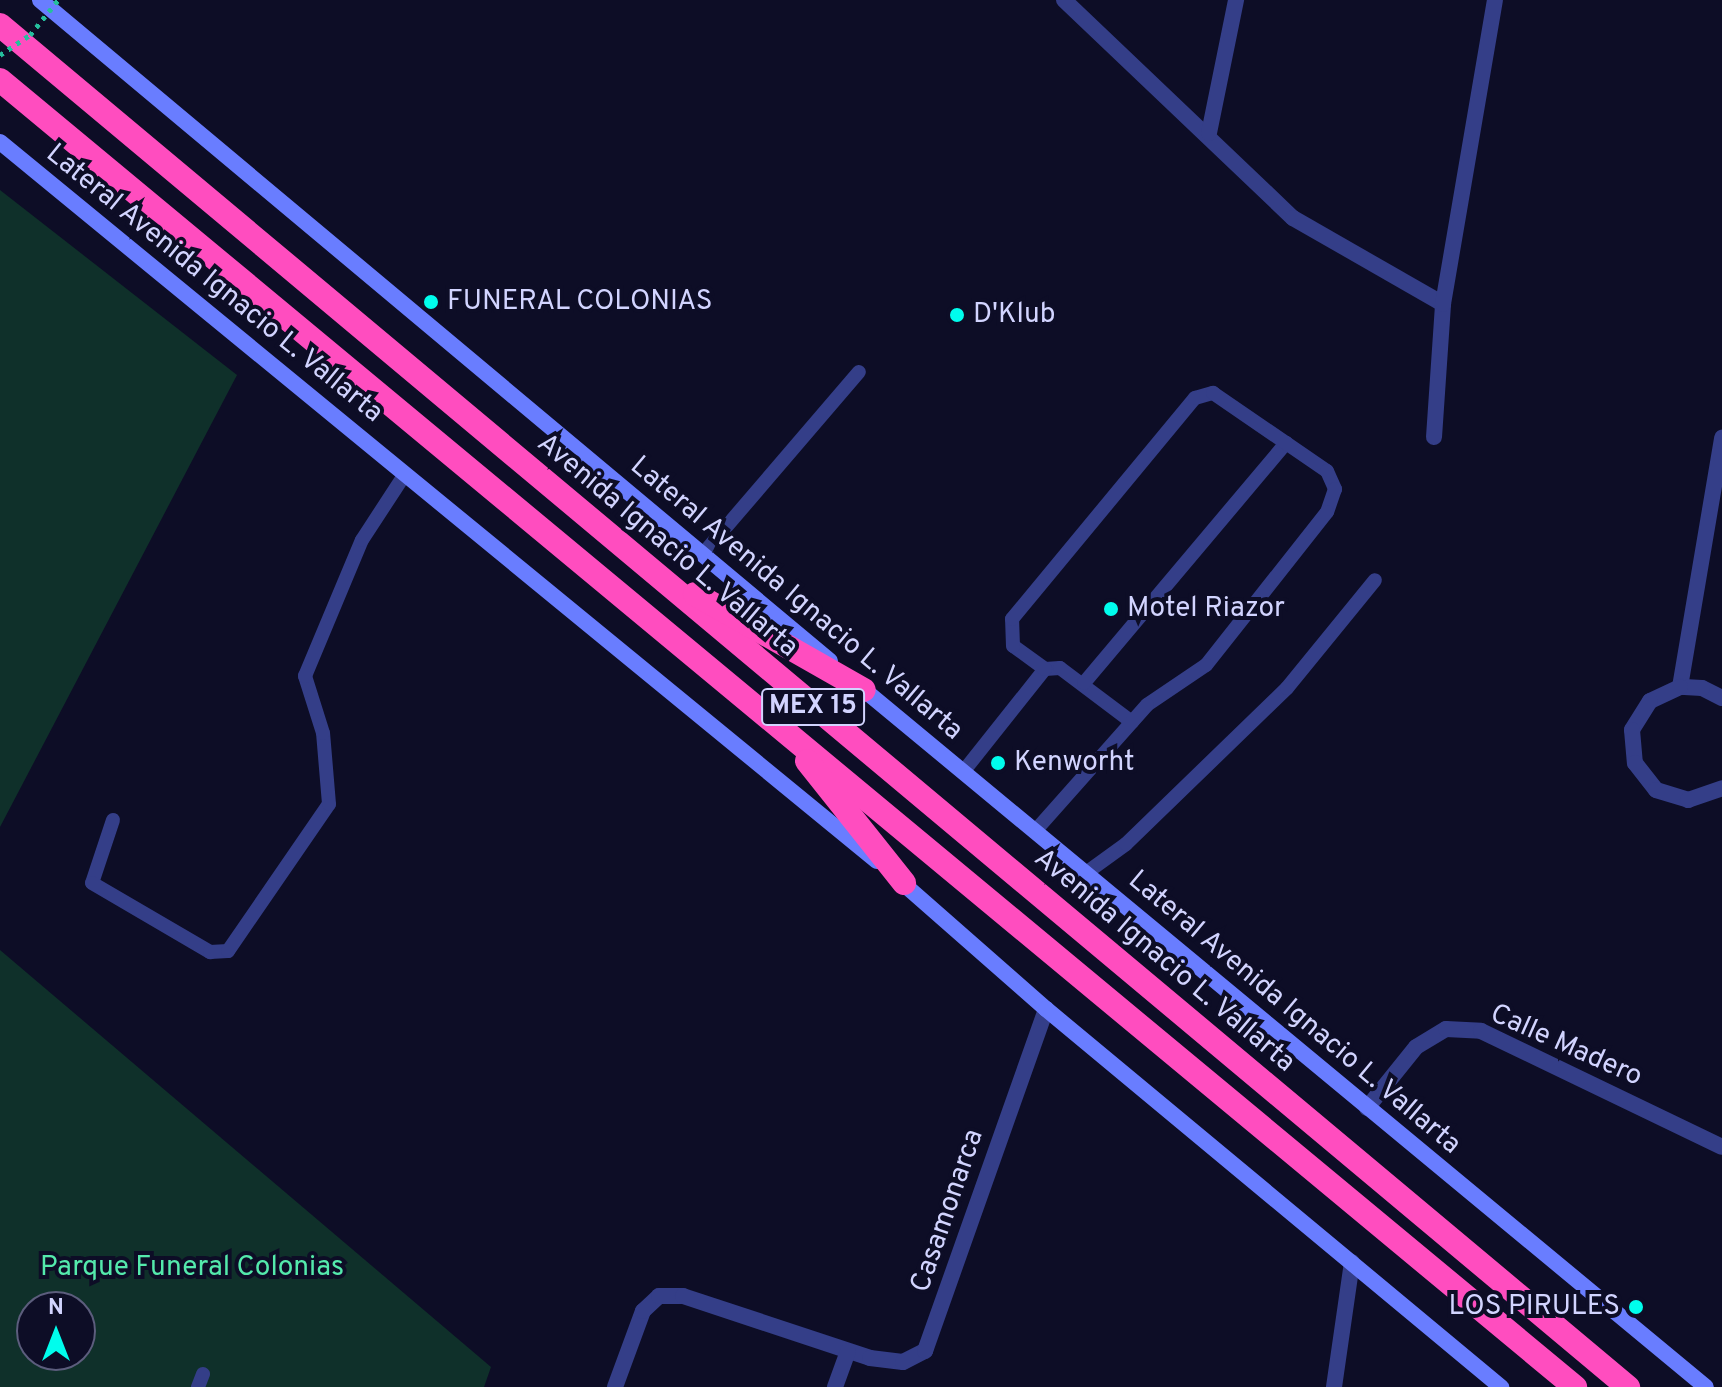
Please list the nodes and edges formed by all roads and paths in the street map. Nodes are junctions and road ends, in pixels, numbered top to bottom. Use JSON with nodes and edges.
{"nodes":[{"id":1,"x":40,"y":0,"type":"edge"},
{"id":2,"x":58,"y":0,"type":"edge"},
{"id":3,"x":1064,"y":0,"type":"edge"},
{"id":4,"x":1236,"y":0,"type":"edge"},
{"id":5,"x":1495,"y":0,"type":"edge"},
{"id":6,"x":0,"y":25,"type":"edge"},
{"id":7,"x":0,"y":55,"type":"edge"},
{"id":8,"x":0,"y":80,"type":"edge"},
{"id":9,"x":1209,"y":133,"type":"junction"},
{"id":10,"x":0,"y":142,"type":"edge"},
{"id":11,"x":1443,"y":304,"type":"junction"},
{"id":12,"x":859,"y":372,"type":"dead end"},
{"id":13,"x":1434,"y":437,"type":"dead end"},
{"id":14,"x":1722,"y":438,"type":"edge"},
{"id":15,"x":1286,"y":443,"type":"junction"},
{"id":16,"x":405,"y":474,"type":"junction"},
{"id":17,"x":702,"y":555,"type":"junction"},
{"id":18,"x":641,"y":563,"type":"junction"},
{"id":19,"x":1375,"y":580,"type":"dead end"},
{"id":20,"x":1045,"y":669,"type":"junction"},
{"id":21,"x":1084,"y":683,"type":"junction"},
{"id":22,"x":1680,"y":687,"type":"junction"},
{"id":23,"x":864,"y":690,"type":"junction"},
{"id":24,"x":1722,"y":698,"type":"edge"},
{"id":25,"x":773,"y":719,"type":"junction"},
{"id":26,"x":1132,"y":722,"type":"junction"},
{"id":27,"x":963,"y":772,"type":"junction"},
{"id":28,"x":1721,"y":790,"type":"edge"},
{"id":29,"x":113,"y":820,"type":"dead end"},
{"id":30,"x":1035,"y":831,"type":"junction"},
{"id":31,"x":1086,"y":873,"type":"junction"},
{"id":32,"x":904,"y":883,"type":"junction"},
{"id":33,"x":1046,"y":1009,"type":"junction"},
{"id":34,"x":1367,"y":1108,"type":"junction"},
{"id":35,"x":1722,"y":1147,"type":"edge"},
{"id":36,"x":1352,"y":1262,"type":"junction"},
{"id":37,"x":848,"y":1351,"type":"junction"},
{"id":38,"x":615,"y":1387,"type":"edge"},
{"id":39,"x":835,"y":1387,"type":"edge"},
{"id":40,"x":1334,"y":1387,"type":"edge"},
{"id":41,"x":1501,"y":1387,"type":"edge"},
{"id":42,"x":1575,"y":1387,"type":"edge"},
{"id":43,"x":1628,"y":1387,"type":"edge"},
{"id":44,"x":1706,"y":1387,"type":"edge"}],
"edges":[{"from":1,"to":17,"type":"street","name":"Lateral Avenida Ignacio L. Vallarta"},
{"from":2,"to":7,"type":"path","bridge":true},
{"from":3,"to":9,"type":"street"},
{"from":4,"to":9,"type":"street"},
{"from":5,"to":11,"type":"street"},
{"from":6,"to":18,"type":"highway","name":"Avenida Ignacio L. Vallarta","number":"MEX 15"},
{"from":8,"to":25,"type":"highway","number":"MEX 15"},
{"from":9,"to":11,"type":"street"},
{"from":10,"to":16,"type":"street","name":"Lateral Avenida Ignacio L. Vallarta"},
{"from":11,"to":13,"type":"street"},
{"from":12,"to":17,"type":"lane"},
{"from":14,"to":22,"type":"street"},
{"from":15,"to":20,"type":"lane"},
{"from":15,"to":21,"type":"lane"},
{"from":15,"to":26,"type":"lane"},
{"from":16,"to":29,"type":"lane"},
{"from":16,"to":32,"type":"street","name":"Lateral Avenida Ignacio L. Vallarta"},
{"from":17,"to":23,"type":"street","name":"Lateral Avenida Ignacio L. Vallarta"},
{"from":18,"to":23,"type":"highway"},
{"from":18,"to":43,"type":"highway","name":"Avenida Ignacio L. Vallarta","number":"MEX 15"},
{"from":19,"to":31,"type":"lane"},
{"from":20,"to":21,"type":"lane"},
{"from":20,"to":27,"type":"lane"},
{"from":21,"to":26,"type":"lane"},
{"from":22,"to":24,"type":"street"},
{"from":22,"to":28,"type":"street"},
{"from":23,"to":27,"type":"street","name":"Lateral Avenida Ignacio L. Vallarta"},
{"from":25,"to":32,"type":"highway"},
{"from":25,"to":42,"type":"highway","number":"MEX 15"},
{"from":26,"to":30,"type":"lane"},
{"from":27,"to":30,"type":"street","name":"Lateral Avenida Ignacio L. Vallarta"},
{"from":30,"to":31,"type":"street","name":"Lateral Avenida Ignacio L. Vallarta"},
{"from":31,"to":34,"type":"street","name":"Lateral Avenida Ignacio L. Vallarta"},
{"from":32,"to":33,"type":"street","name":"Lateral Avenida Ignacio L. Vallarta"},
{"from":33,"to":36,"type":"street","name":"Lateral Avenida Ignacio L. Vallarta"},
{"from":33,"to":37,"type":"street","name":"Casamonarca"},
{"from":34,"to":35,"type":"street","name":"Calle Madero"},
{"from":34,"to":44,"type":"street","name":"Lateral Avenida Ignacio L. Vallarta"},
{"from":36,"to":40,"type":"street"},
{"from":36,"to":41,"type":"street","name":"Lateral Avenida Ignacio L. Vallarta"},
{"from":37,"to":38,"type":"street","name":"Casamonarca"},
{"from":37,"to":39,"type":"street"}]}
